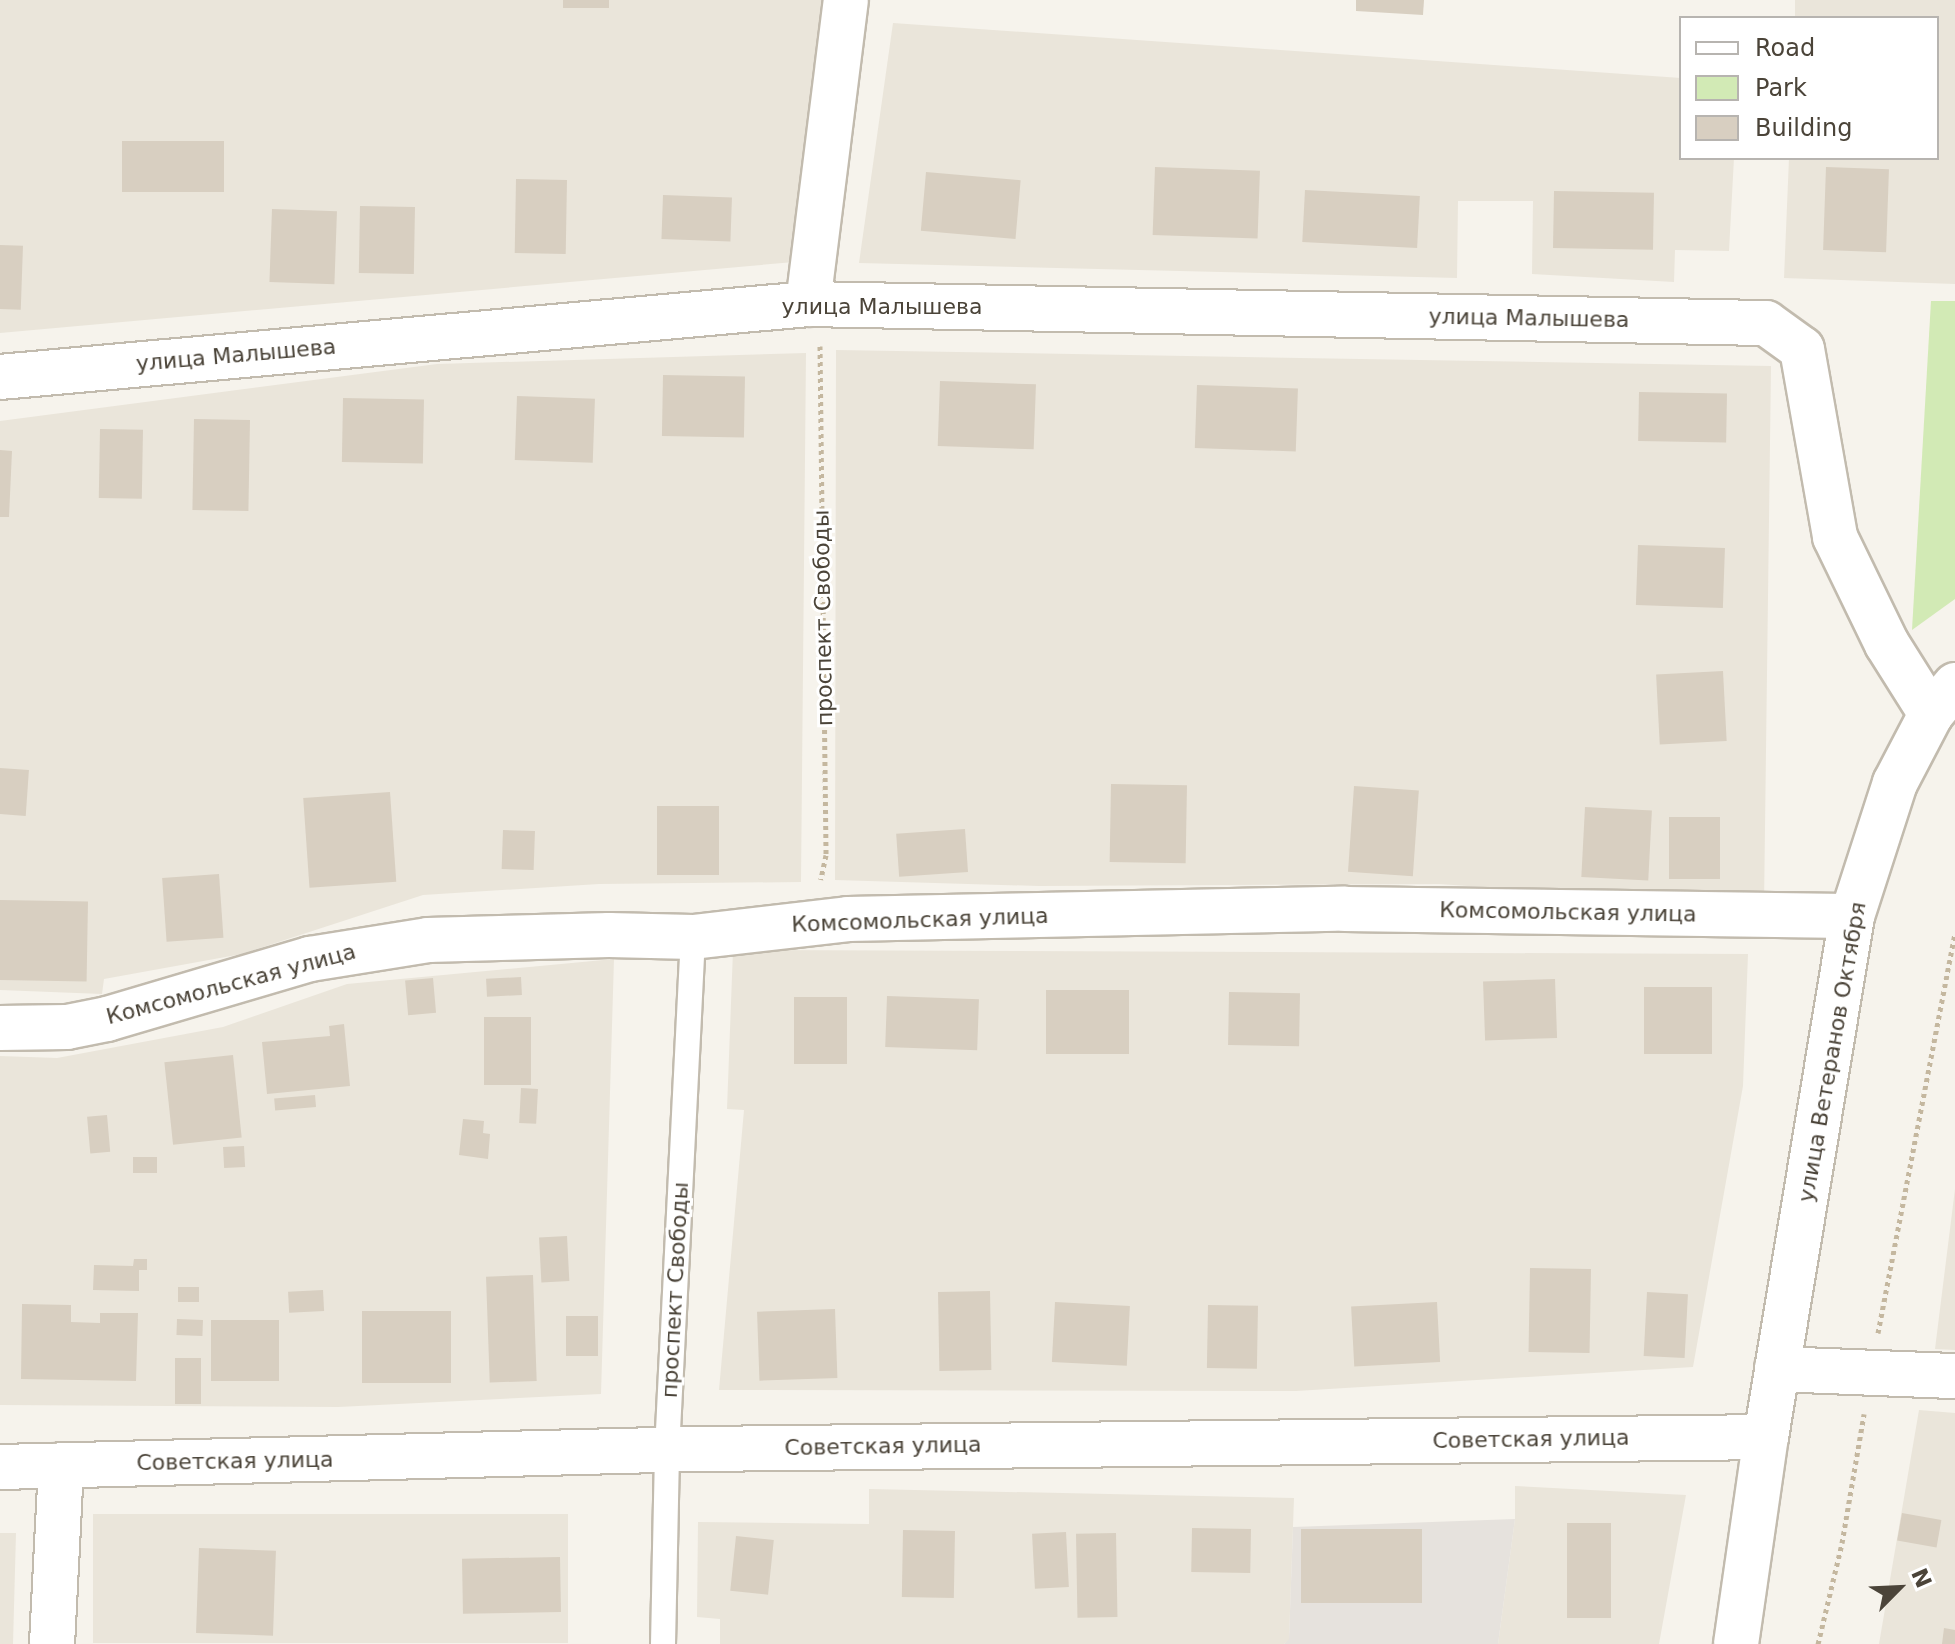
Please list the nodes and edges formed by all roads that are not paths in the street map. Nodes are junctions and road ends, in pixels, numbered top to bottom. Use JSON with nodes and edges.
{"nodes":[{"id":1,"x":846,"y":0,"type":"edge"},
{"id":2,"x":827,"y":303,"type":"junction"},
{"id":3,"x":1766,"y":323,"type":"joint"},
{"id":4,"x":0,"y":377,"type":"edge"},
{"id":5,"x":1943,"y":700,"type":"edge"},
{"id":6,"x":1852,"y":916,"type":"junction"},
{"id":7,"x":693,"y":937,"type":"junction"},
{"id":8,"x":0,"y":1028,"type":"edge"},
{"id":9,"x":1777,"y":1369,"type":"junction"},
{"id":10,"x":1955,"y":1376,"type":"edge"},
{"id":11,"x":1766,"y":1437,"type":"junction"},
{"id":12,"x":667,"y":1450,"type":"junction"},
{"id":13,"x":61,"y":1465,"type":"junction"},
{"id":14,"x":0,"y":1467,"type":"edge"},
{"id":15,"x":52,"y":1644,"type":"edge"},
{"id":16,"x":663,"y":1644,"type":"edge"},
{"id":17,"x":1736,"y":1644,"type":"edge"}],
"edges":[{"from":1,"to":2,"type":"street"},
{"from":2,"to":3,"type":"street","name":"улица Малышева"},
{"from":2,"to":4,"type":"street","name":"улица Малышева"},
{"from":3,"to":5,"type":"street","name":"улица Ветеранов Октября"},
{"from":5,"to":6,"type":"street","name":"улица Ветеранов Октября"},
{"from":6,"to":7,"type":"street","name":"Комсомольская улица"},
{"from":6,"to":9,"type":"street","name":"улица Ветеранов Октября"},
{"from":7,"to":8,"type":"street","name":"Комсомольская улица"},
{"from":7,"to":12,"type":"lane","name":"проспект Свободы"},
{"from":9,"to":10,"type":"street"},
{"from":9,"to":11,"type":"street","name":"улица Ветеранов Октября"},
{"from":11,"to":12,"type":"street","name":"Советская улица"},
{"from":11,"to":17,"type":"street","name":"улица Ветеранов Октября"},
{"from":12,"to":13,"type":"street","name":"Советская улица"},
{"from":12,"to":16,"type":"lane","name":"проспект Свободы"},
{"from":13,"to":14,"type":"street","name":"Советская улица"},
{"from":13,"to":15,"type":"street"}]}
